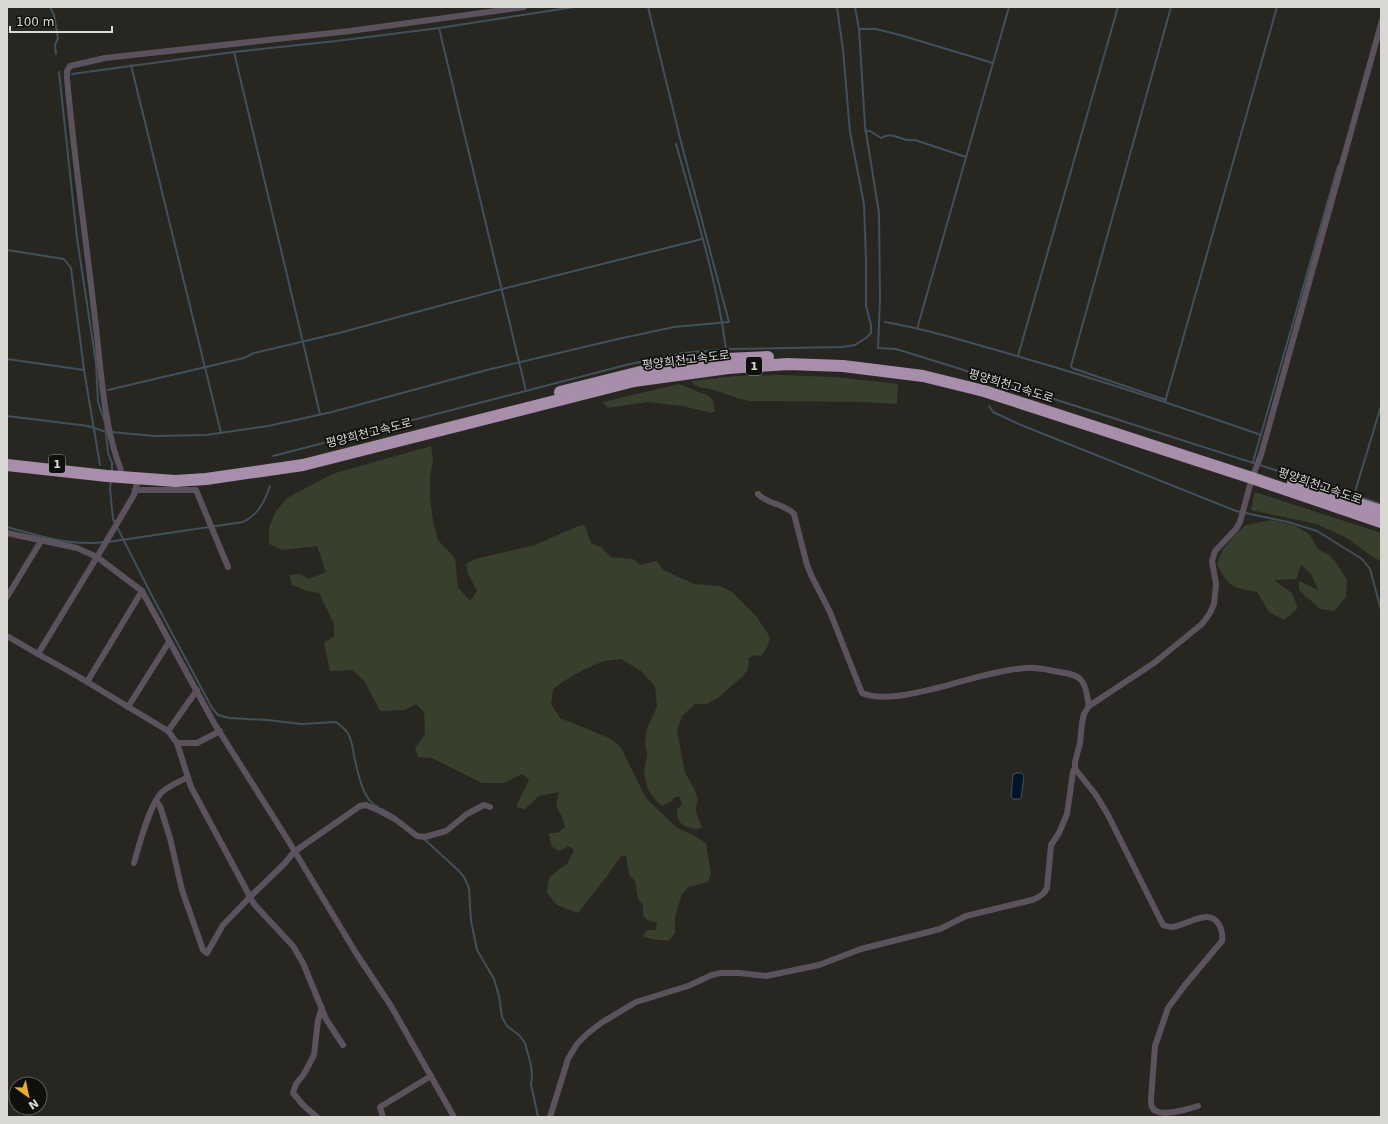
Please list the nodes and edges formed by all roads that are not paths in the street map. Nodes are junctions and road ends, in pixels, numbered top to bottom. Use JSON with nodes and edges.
{"nodes":[{"id":1,"x":524,"y":7,"type":"edge"},
{"id":2,"x":1381,"y":24,"type":"edge"},
{"id":3,"x":7,"y":457,"type":"edge"},
{"id":4,"x":7,"y":465,"type":"edge"},
{"id":5,"x":114,"y":472,"type":"junction"},
{"id":6,"x":1253,"y":475,"type":"junction"},
{"id":7,"x":137,"y":484,"type":"junction"},
{"id":8,"x":758,"y":494,"type":"dead end"},
{"id":9,"x":1381,"y":512,"type":"edge"},
{"id":10,"x":1381,"y":522,"type":"edge"},
{"id":11,"x":7,"y":533,"type":"edge"},
{"id":12,"x":42,"y":542,"type":"junction"},
{"id":13,"x":97,"y":557,"type":"junction"},
{"id":14,"x":228,"y":567,"type":"dead end"},
{"id":15,"x":142,"y":591,"type":"junction"},
{"id":16,"x":7,"y":597,"type":"edge"},
{"id":17,"x":7,"y":636,"type":"edge"},
{"id":18,"x":169,"y":642,"type":"junction"},
{"id":19,"x":38,"y":654,"type":"junction"},
{"id":20,"x":87,"y":682,"type":"junction"},
{"id":21,"x":197,"y":690,"type":"junction"},
{"id":22,"x":128,"y":706,"type":"junction"},
{"id":23,"x":1089,"y":706,"type":"junction"},
{"id":24,"x":168,"y":731,"type":"junction"},
{"id":25,"x":220,"y":731,"type":"junction"},
{"id":26,"x":177,"y":743,"type":"junction"},
{"id":27,"x":1075,"y":767,"type":"junction"},
{"id":28,"x":188,"y":778,"type":"junction"},
{"id":29,"x":156,"y":801,"type":"junction"},
{"id":30,"x":490,"y":807,"type":"dead end"},
{"id":31,"x":294,"y":852,"type":"junction"},
{"id":32,"x":134,"y":863,"type":"dead end"},
{"id":33,"x":251,"y":896,"type":"junction"},
{"id":34,"x":322,"y":1008,"type":"junction"},
{"id":35,"x":343,"y":1045,"type":"dead end"},
{"id":36,"x":431,"y":1076,"type":"junction"},
{"id":37,"x":1198,"y":1106,"type":"dead end"},
{"id":38,"x":317,"y":1117,"type":"edge"},
{"id":39,"x":383,"y":1117,"type":"edge"},
{"id":40,"x":454,"y":1117,"type":"edge"},
{"id":41,"x":550,"y":1117,"type":"edge"}],
"edges":[{"from":1,"to":5,"type":"street"},
{"from":2,"to":6,"type":"street"},
{"from":3,"to":5,"type":"highway","name":"평양희천고속도로","number":"1"},
{"from":4,"to":5,"type":"highway","name":"평양희천고속도로","number":"1"},
{"from":5,"to":6,"type":"highway","name":"평양희천고속도로","number":"1"},
{"from":5,"to":7,"type":"highway","name":"평양희천고속도로","number":"1"},
{"from":6,"to":7,"type":"highway","name":"평양희천고속도로","number":"1"},
{"from":6,"to":9,"type":"highway","name":"평양희천고속도로","number":"1"},
{"from":6,"to":10,"type":"highway","name":"평양희천고속도로","number":"1"},
{"from":6,"to":23,"type":"street"},
{"from":7,"to":13,"type":"street"},
{"from":7,"to":14,"type":"street"},
{"from":8,"to":23,"type":"street"},
{"from":11,"to":12,"type":"street"},
{"from":12,"to":13,"type":"street"},
{"from":12,"to":16,"type":"street"},
{"from":13,"to":15,"type":"street"},
{"from":13,"to":19,"type":"street"},
{"from":15,"to":18,"type":"street"},
{"from":15,"to":20,"type":"street"},
{"from":17,"to":19,"type":"street"},
{"from":18,"to":21,"type":"street"},
{"from":18,"to":22,"type":"street"},
{"from":19,"to":20,"type":"street"},
{"from":20,"to":22,"type":"street"},
{"from":21,"to":24,"type":"street"},
{"from":21,"to":25,"type":"street"},
{"from":22,"to":24,"type":"street"},
{"from":23,"to":27,"type":"street"},
{"from":24,"to":26,"type":"street"},
{"from":25,"to":26,"type":"street"},
{"from":25,"to":31,"type":"street"},
{"from":26,"to":28,"type":"street"},
{"from":27,"to":37,"type":"street"},
{"from":27,"to":41,"type":"street"},
{"from":28,"to":29,"type":"street"},
{"from":28,"to":33,"type":"street"},
{"from":29,"to":32,"type":"street"},
{"from":29,"to":33,"type":"street"},
{"from":30,"to":31,"type":"street"},
{"from":31,"to":33,"type":"street"},
{"from":31,"to":36,"type":"street"},
{"from":33,"to":34,"type":"street"},
{"from":34,"to":35,"type":"street"},
{"from":34,"to":38,"type":"street"},
{"from":36,"to":39,"type":"street"},
{"from":36,"to":40,"type":"street"}]}
